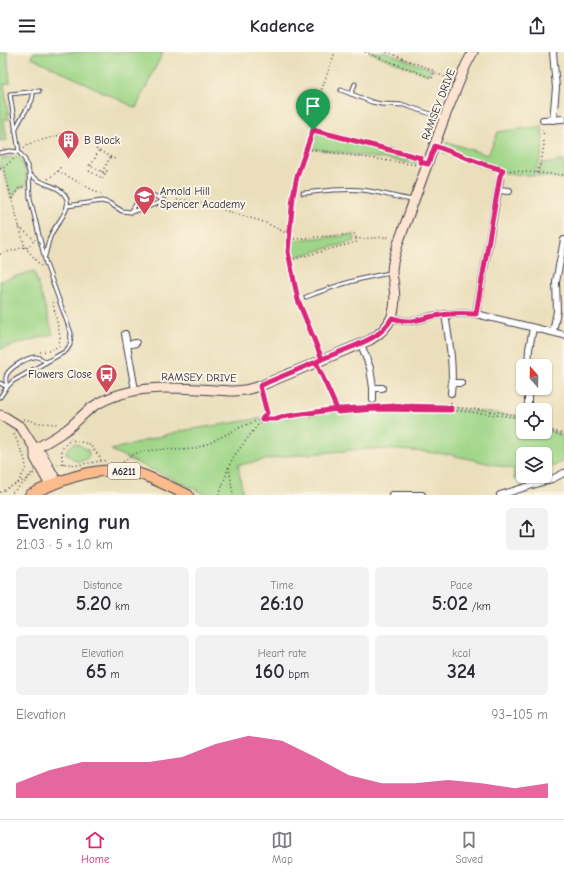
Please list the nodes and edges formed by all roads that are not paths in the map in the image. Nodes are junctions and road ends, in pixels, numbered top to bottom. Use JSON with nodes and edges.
{"nodes":[{"id":1,"x":473,"y":52,"type":"edge"},
{"id":2,"x":553,"y":52,"type":"edge"},
{"id":3,"x":355,"y":84,"type":"dead end"},
{"id":4,"x":341,"y":90,"type":"dead end"},
{"id":5,"x":39,"y":91,"type":"dead end"},
{"id":6,"x":33,"y":92,"type":"junction"},
{"id":7,"x":351,"y":94,"type":"junction"},
{"id":8,"x":444,"y":119,"type":"junction"},
{"id":9,"x":563,"y":119,"type":"edge"},
{"id":10,"x":543,"y":120,"type":"road end"},
{"id":11,"x":553,"y":120,"type":"junction"},
{"id":12,"x":15,"y":130,"type":"junction"},
{"id":13,"x":19,"y":152,"type":"junction"},
{"id":14,"x":0,"y":153,"type":"edge"},
{"id":15,"x":30,"y":175,"type":"junction"},
{"id":16,"x":500,"y":179,"type":"road end"},
{"id":17,"x":311,"y":188,"type":"dead end"},
{"id":18,"x":498,"y":190,"type":"junction"},
{"id":19,"x":509,"y":191,"type":"dead end"},
{"id":20,"x":314,"y":192,"type":"junction"},
{"id":21,"x":303,"y":193,"type":"dead end"},
{"id":22,"x":414,"y":201,"type":"junction"},
{"id":23,"x":67,"y":206,"type":"junction"},
{"id":24,"x":131,"y":212,"type":"junction"},
{"id":25,"x":564,"y":240,"type":"edge"},
{"id":26,"x":45,"y":258,"type":"junction"},
{"id":27,"x":392,"y":273,"type":"junction"},
{"id":28,"x":306,"y":297,"type":"dead end"},
{"id":29,"x":445,"y":314,"type":"junction"},
{"id":30,"x":476,"y":314,"type":"junction"},
{"id":31,"x":392,"y":318,"type":"junction"},
{"id":32,"x":533,"y":328,"type":"junction"},
{"id":33,"x":553,"y":332,"type":"junction"},
{"id":34,"x":125,"y":334,"type":"dead end"},
{"id":35,"x":564,"y":335,"type":"edge"},
{"id":36,"x":136,"y":343,"type":"dead end"},
{"id":37,"x":361,"y":344,"type":"junction"},
{"id":38,"x":127,"y":345,"type":"junction"},
{"id":39,"x":528,"y":359,"type":"edge"},
{"id":40,"x":46,"y":362,"type":"junction"},
{"id":41,"x":0,"y":383,"type":"edge"},
{"id":42,"x":452,"y":383,"type":"junction"},
{"id":43,"x":461,"y":383,"type":"dead end"},
{"id":44,"x":7,"y":387,"type":"junction"},
{"id":45,"x":373,"y":388,"type":"junction"},
{"id":46,"x":382,"y":388,"type":"dead end"},
{"id":47,"x":135,"y":390,"type":"junction"},
{"id":48,"x":451,"y":393,"type":"dead end"},
{"id":49,"x":528,"y":395,"type":"edge"},
{"id":50,"x":0,"y":397,"type":"edge"},
{"id":51,"x":373,"y":400,"type":"dead end"},
{"id":52,"x":528,"y":403,"type":"edge"},
{"id":53,"x":3,"y":416,"type":"edge"},
{"id":54,"x":35,"y":450,"type":"junction"},
{"id":55,"x":564,"y":473,"type":"edge"},
{"id":56,"x":54,"y":484,"type":"junction"},
{"id":57,"x":519,"y":492,"type":"edge"},
{"id":58,"x":30,"y":495,"type":"edge"},
{"id":59,"x":188,"y":495,"type":"edge"},
{"id":60,"x":392,"y":495,"type":"edge"},
{"id":61,"x":422,"y":495,"type":"edge"},
{"id":62,"x":500,"y":495,"type":"edge"}],
"edges":[{"from":1,"to":8,"type":"street","name":"RAMSEY DRIVE"},
{"from":2,"to":11,"type":"street"},
{"from":3,"to":7,"type":"lane"},
{"from":4,"to":7,"type":"lane"},
{"from":5,"to":6,"type":"lane"},
{"from":6,"to":12,"type":"lane"},
{"from":6,"to":12,"type":"lane"},
{"from":7,"to":8,"type":"lane"},
{"from":8,"to":22,"type":"street","name":"RAMSEY DRIVE"},
{"from":9,"to":11,"type":"street"},
{"from":10,"to":11,"type":"street"},
{"from":12,"to":13,"type":"lane"},
{"from":13,"to":14,"type":"lane"},
{"from":13,"to":15,"type":"lane"},
{"from":15,"to":23,"type":"lane"},
{"from":15,"to":26,"type":"lane"},
{"from":16,"to":18,"type":"street"},
{"from":17,"to":20,"type":"lane"},
{"from":18,"to":19,"type":"street"},
{"from":18,"to":30,"type":"street"},
{"from":20,"to":21,"type":"lane"},
{"from":20,"to":22,"type":"lane"},
{"from":22,"to":27,"type":"street","name":"RAMSEY DRIVE"},
{"from":23,"to":24,"type":"lane"},
{"from":23,"to":26,"type":"lane"},
{"from":24,"to":24,"type":"lane"},
{"from":25,"to":33,"type":"street"},
{"from":26,"to":40,"type":"lane"},
{"from":27,"to":28,"type":"lane"},
{"from":27,"to":31,"type":"street","name":"RAMSEY DRIVE"},
{"from":29,"to":30,"type":"street"},
{"from":29,"to":31,"type":"street"},
{"from":29,"to":42,"type":"street"},
{"from":30,"to":32,"type":"street"},
{"from":31,"to":37,"type":"street","name":"RAMSEY DRIVE"},
{"from":32,"to":33,"type":"street"},
{"from":32,"to":39,"type":"street"},
{"from":33,"to":35,"type":"street"},
{"from":34,"to":38,"type":"street"},
{"from":36,"to":38,"type":"street"},
{"from":37,"to":45,"type":"street"},
{"from":37,"to":47,"type":"street","name":"RAMSEY DRIVE"},
{"from":38,"to":47,"type":"street"},
{"from":40,"to":44,"type":"lane"},
{"from":40,"to":44,"type":"lane"},
{"from":41,"to":44,"type":"lane"},
{"from":42,"to":43,"type":"street"},
{"from":42,"to":48,"type":"street"},
{"from":44,"to":50,"type":"lane"},
{"from":45,"to":46,"type":"street"},
{"from":45,"to":51,"type":"street"},
{"from":47,"to":54,"type":"street","name":"RAMSEY DRIVE"},
{"from":49,"to":52,"type":"street"},
{"from":53,"to":54,"type":"street"},
{"from":54,"to":56,"type":"street"},
{"from":54,"to":56,"type":"street"},
{"from":55,"to":57,"type":"street"},
{"from":56,"to":58,"type":"main road","number":"A6211"},
{"from":56,"to":59,"type":"main road","number":"A6211"},
{"from":57,"to":62,"type":"street"},
{"from":60,"to":61,"type":"street"}]}
